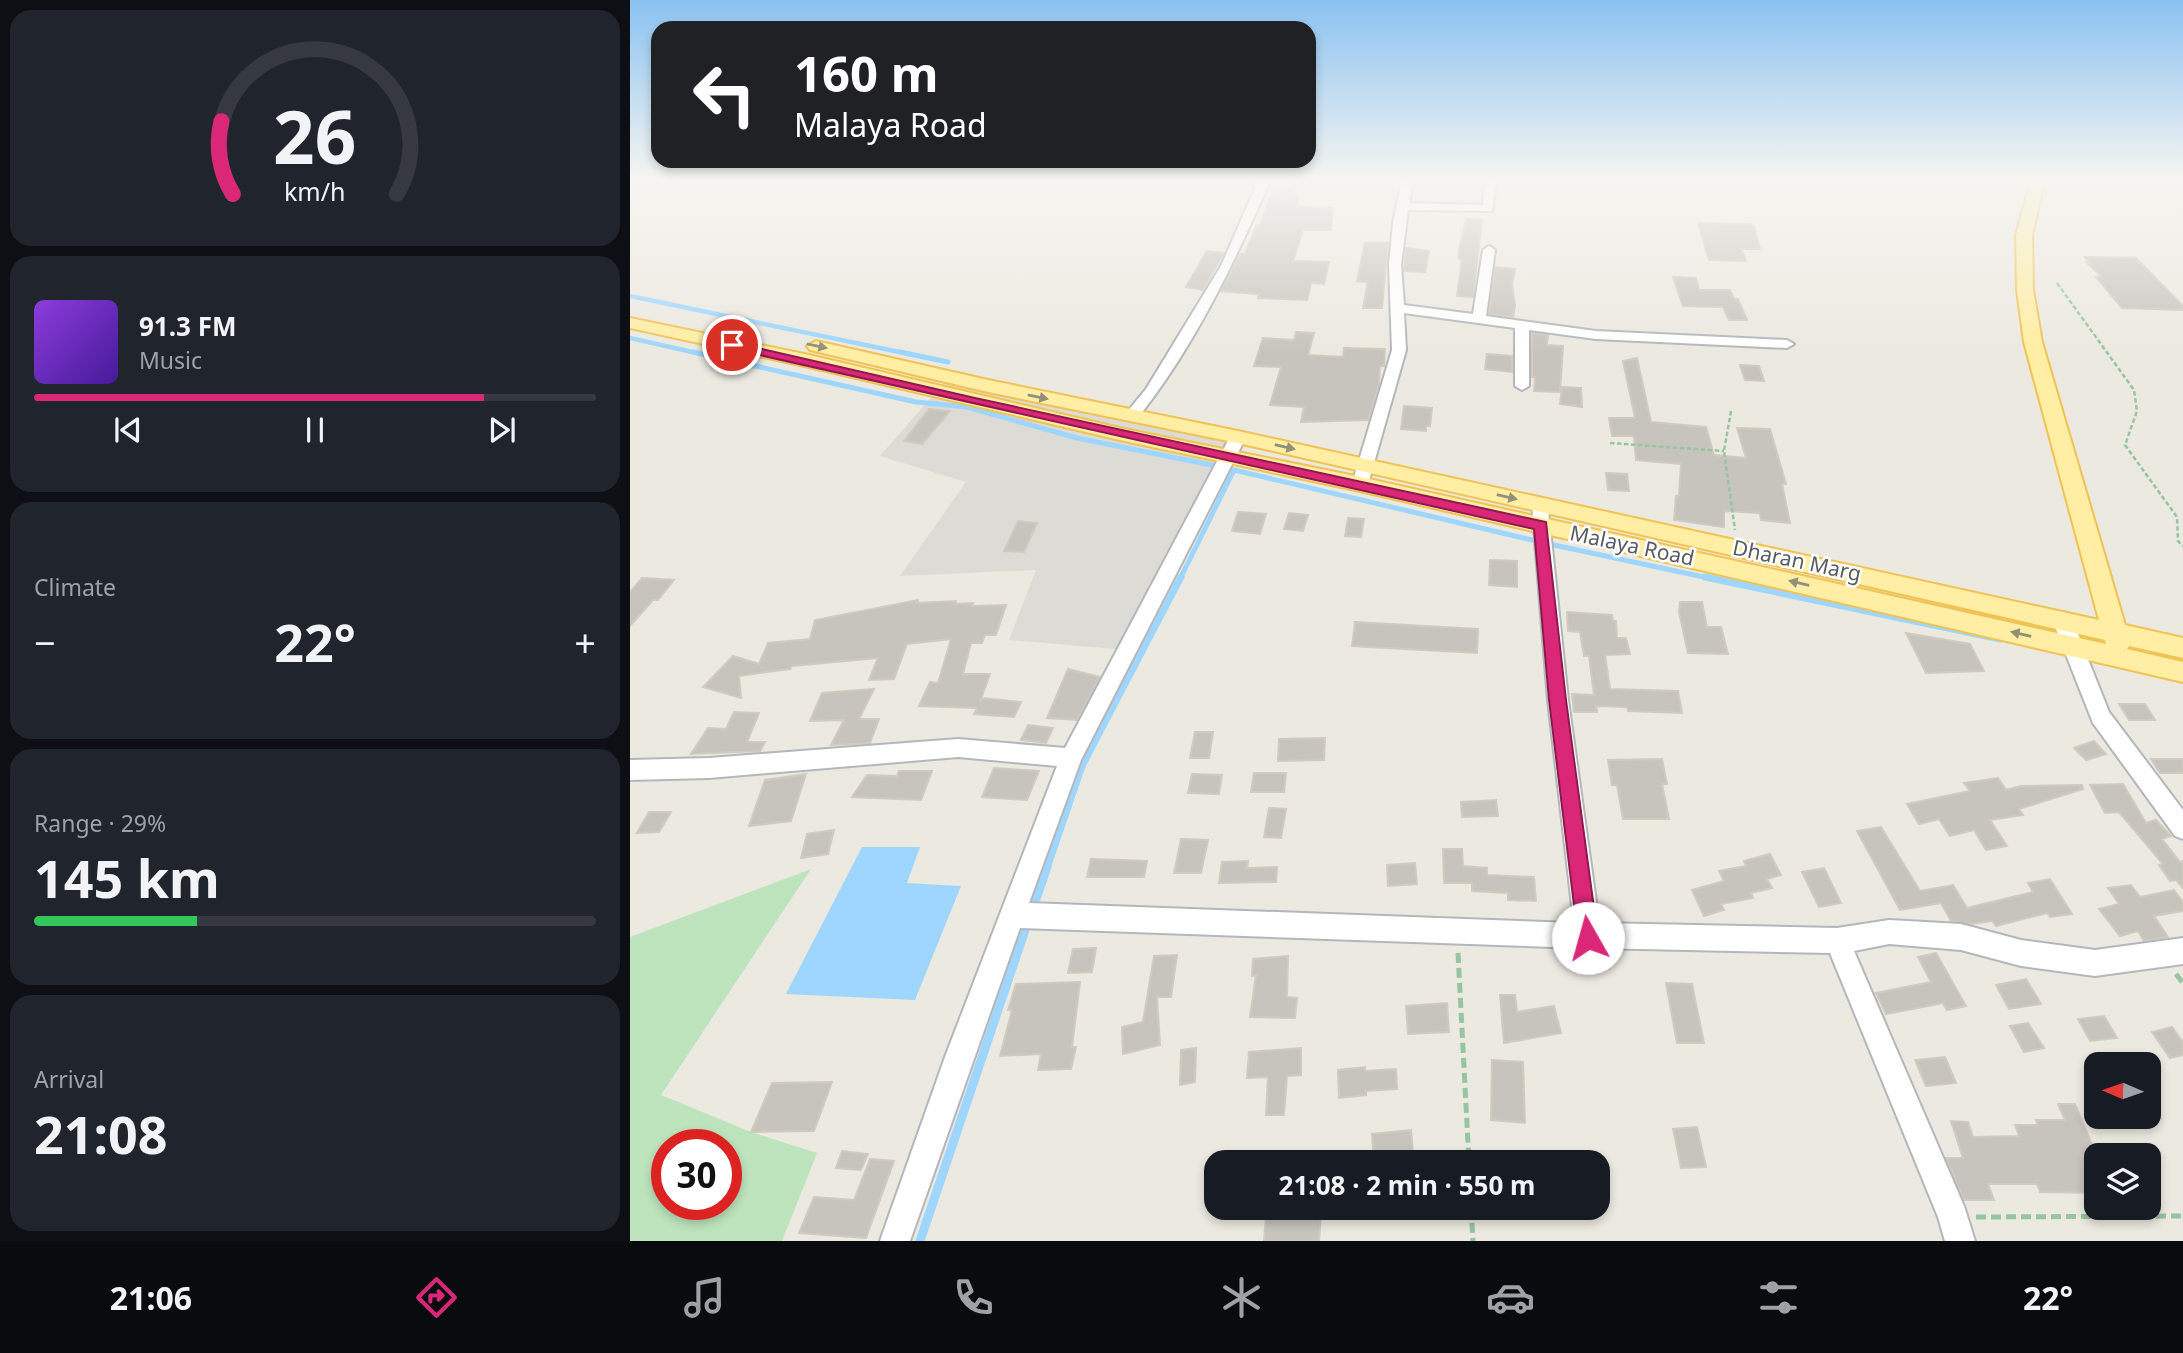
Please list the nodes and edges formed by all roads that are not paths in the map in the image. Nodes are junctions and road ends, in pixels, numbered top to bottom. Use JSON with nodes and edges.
{"nodes":[{"id":1,"x":1240,"y":237,"type":"edge"},
{"id":2,"x":1399,"y":237,"type":"edge"},
{"id":3,"x":2024,"y":237,"type":"edge"},
{"id":4,"x":1489,"y":250,"type":"dead end"},
{"id":5,"x":630,"y":307,"type":"edge"},
{"id":6,"x":1397,"y":308,"type":"junction"},
{"id":7,"x":1479,"y":320,"type":"junction"},
{"id":8,"x":630,"y":323,"type":"edge"},
{"id":9,"x":1522,"y":326,"type":"junction"},
{"id":10,"x":1787,"y":344,"type":"dead end"},
{"id":11,"x":1522,"y":386,"type":"dead end"},
{"id":12,"x":1131,"y":417,"type":"junction"},
{"id":13,"x":1233,"y":446,"type":"junction"},
{"id":14,"x":1363,"y":475,"type":"junction"},
{"id":15,"x":1541,"y":515,"type":"junction"},
{"id":16,"x":2062,"y":619,"type":"junction"},
{"id":17,"x":2113,"y":632,"type":"junction"},
{"id":18,"x":2071,"y":645,"type":"junction"},
{"id":19,"x":2183,"y":648,"type":"edge"},
{"id":20,"x":2123,"y":658,"type":"junction"},
{"id":21,"x":2183,"y":672,"type":"edge"},
{"id":22,"x":1071,"y":758,"type":"junction"},
{"id":23,"x":630,"y":770,"type":"edge"},
{"id":24,"x":2183,"y":828,"type":"edge"},
{"id":25,"x":1011,"y":915,"type":"junction"},
{"id":26,"x":1588,"y":938,"type":"junction"},
{"id":27,"x":1837,"y":941,"type":"junction"},
{"id":28,"x":2183,"y":951,"type":"edge"},
{"id":29,"x":1956,"y":1229,"type":"edge"},
{"id":30,"x":895,"y":1241,"type":"edge"}],
"edges":[{"from":1,"to":12,"type":"street"},
{"from":2,"to":6,"type":"street"},
{"from":3,"to":17,"type":"main road"},
{"from":4,"to":7,"type":"street"},
{"from":5,"to":12,"type":"main road","one_way":true},
{"from":6,"to":7,"type":"street"},
{"from":6,"to":14,"type":"street"},
{"from":7,"to":9,"type":"street"},
{"from":8,"to":13,"type":"main road","name":"Malaya Road"},
{"from":9,"to":10,"type":"street"},
{"from":9,"to":11,"type":"street"},
{"from":12,"to":13,"type":"main road"},
{"from":13,"to":14,"type":"main road","name":"Malaya Road"},
{"from":13,"to":22,"type":"street"},
{"from":14,"to":15,"type":"main road","name":"Malaya Road"},
{"from":15,"to":16,"type":"main road","name":"Dharan Marg"},
{"from":18,"to":15,"type":"main road","name":"Malaya Road","one_way":true},
{"from":15,"to":26,"type":"street"},
{"from":16,"to":17,"type":"main road","name":"Dharan Marg"},
{"from":16,"to":18,"type":"street"},
{"from":17,"to":19,"type":"main road","name":"Dharan Marg"},
{"from":17,"to":20,"type":"main road"},
{"from":18,"to":20,"type":"main road","name":"Malaya Road"},
{"from":18,"to":24,"type":"street"},
{"from":20,"to":21,"type":"main road","name":"Malaya Road"},
{"from":22,"to":23,"type":"street"},
{"from":22,"to":25,"type":"street"},
{"from":25,"to":26,"type":"street"},
{"from":25,"to":30,"type":"street"},
{"from":26,"to":27,"type":"street"},
{"from":27,"to":28,"type":"street"},
{"from":27,"to":29,"type":"street"}]}
